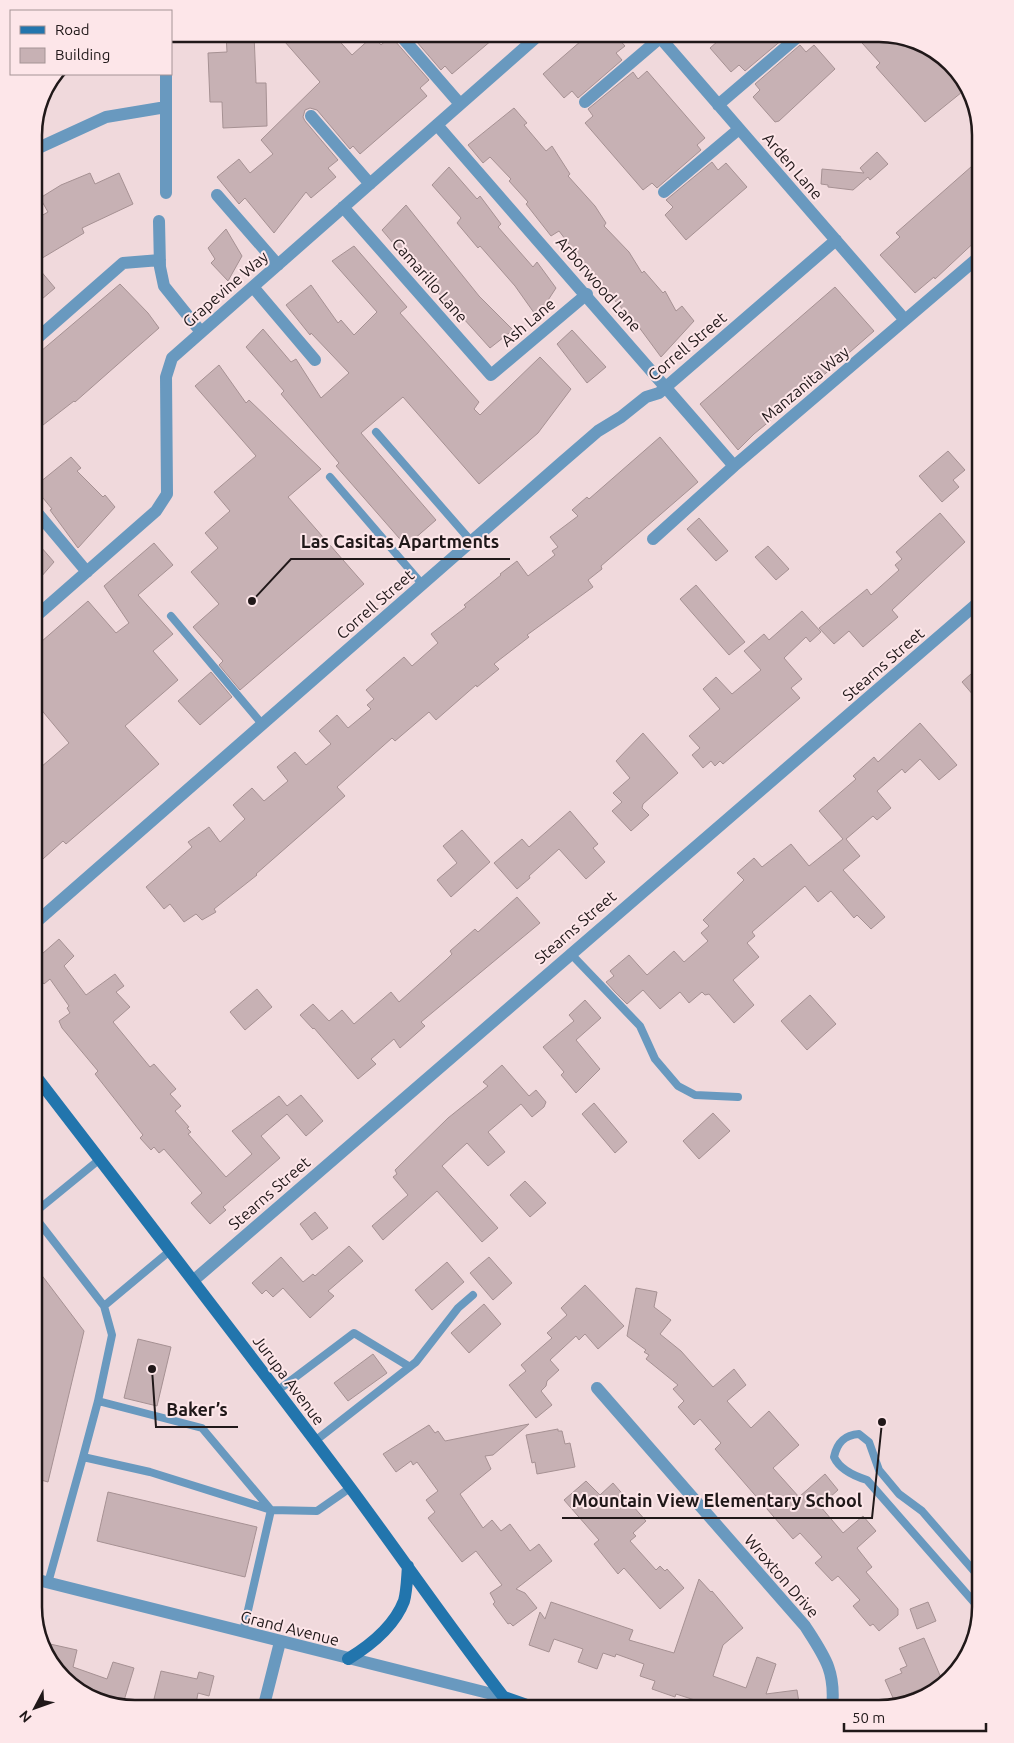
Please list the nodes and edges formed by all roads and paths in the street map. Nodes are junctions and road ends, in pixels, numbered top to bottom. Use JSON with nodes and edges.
{"nodes":[{"id":1,"x":407,"y":42,"type":"edge"},
{"id":2,"x":530,"y":43,"type":"edge"},
{"id":3,"x":651,"y":43,"type":"edge"},
{"id":4,"x":664,"y":43,"type":"edge"},
{"id":5,"x":791,"y":43,"type":"edge"},
{"id":6,"x":166,"y":75,"type":"edge"},
{"id":7,"x":585,"y":102,"type":"dead end"},
{"id":8,"x":460,"y":104,"type":"junction"},
{"id":9,"x":718,"y":105,"type":"junction"},
{"id":10,"x":166,"y":106,"type":"junction"},
{"id":11,"x":312,"y":116,"type":"dead end"},
{"id":12,"x":437,"y":125,"type":"junction"},
{"id":13,"x":739,"y":129,"type":"junction"},
{"id":14,"x":43,"y":146,"type":"edge"},
{"id":15,"x":370,"y":184,"type":"junction"},
{"id":16,"x":664,"y":192,"type":"dead end"},
{"id":17,"x":166,"y":193,"type":"dead end"},
{"id":18,"x":217,"y":195,"type":"dead end"},
{"id":19,"x":343,"y":207,"type":"junction"},
{"id":20,"x":159,"y":221,"type":"dead end"},
{"id":21,"x":836,"y":240,"type":"junction"},
{"id":22,"x":160,"y":260,"type":"junction"},
{"id":23,"x":972,"y":263,"type":"edge"},
{"id":24,"x":278,"y":265,"type":"junction"},
{"id":25,"x":253,"y":286,"type":"junction"},
{"id":26,"x":587,"y":294,"type":"junction"},
{"id":27,"x":905,"y":320,"type":"junction"},
{"id":28,"x":201,"y":332,"type":"junction"},
{"id":29,"x":43,"y":333,"type":"edge"},
{"id":30,"x":315,"y":360,"type":"dead end"},
{"id":31,"x":491,"y":375,"type":"joint"},
{"id":32,"x":667,"y":387,"type":"junction"},
{"id":33,"x":376,"y":432,"type":"dead end"},
{"id":34,"x":734,"y":466,"type":"junction"},
{"id":35,"x":330,"y":478,"type":"dead end"},
{"id":36,"x":43,"y":519,"type":"edge"},
{"id":37,"x":653,"y":539,"type":"dead end"},
{"id":38,"x":471,"y":541,"type":"junction"},
{"id":39,"x":87,"y":572,"type":"junction"},
{"id":40,"x":422,"y":584,"type":"junction"},
{"id":41,"x":972,"y":608,"type":"edge"},
{"id":42,"x":43,"y":610,"type":"edge"},
{"id":43,"x":171,"y":616,"type":"dead end"},
{"id":44,"x":262,"y":724,"type":"junction"},
{"id":45,"x":42,"y":917,"type":"edge"},
{"id":46,"x":570,"y":954,"type":"junction"},
{"id":47,"x":42,"y":1088,"type":"edge"},
{"id":48,"x":738,"y":1098,"type":"dead end"},
{"id":49,"x":100,"y":1159,"type":"junction"},
{"id":50,"x":42,"y":1204,"type":"edge"},
{"id":51,"x":42,"y":1220,"type":"edge"},
{"id":52,"x":170,"y":1250,"type":"junction"},
{"id":53,"x":194,"y":1280,"type":"junction"},
{"id":54,"x":473,"y":1294,"type":"dead end"},
{"id":55,"x":104,"y":1306,"type":"junction"},
{"id":56,"x":410,"y":1367,"type":"junction"},
{"id":57,"x":597,"y":1388,"type":"dead end"},
{"id":58,"x":277,"y":1391,"type":"junction"},
{"id":59,"x":98,"y":1400,"type":"junction"},
{"id":60,"x":315,"y":1442,"type":"junction"},
{"id":61,"x":83,"y":1457,"type":"junction"},
{"id":62,"x":350,"y":1488,"type":"junction"},
{"id":63,"x":272,"y":1510,"type":"junction"},
{"id":64,"x":408,"y":1566,"type":"junction"},
{"id":65,"x":972,"y":1569,"type":"edge"},
{"id":66,"x":42,"y":1581,"type":"edge"},
{"id":67,"x":48,"y":1583,"type":"junction"},
{"id":68,"x":972,"y":1600,"type":"edge"},
{"id":69,"x":243,"y":1632,"type":"junction"},
{"id":70,"x":280,"y":1642,"type":"junction"},
{"id":71,"x":348,"y":1659,"type":"junction"},
{"id":72,"x":504,"y":1697,"type":"junction"},
{"id":73,"x":265,"y":1700,"type":"edge"},
{"id":74,"x":506,"y":1700,"type":"edge"},
{"id":75,"x":512,"y":1700,"type":"edge"},
{"id":76,"x":833,"y":1700,"type":"edge"}],
"edges":[{"from":1,"to":8,"type":"street"},
{"from":2,"to":8,"type":"street","name":"Grapevine Way"},
{"from":3,"to":7,"type":"street"},
{"from":4,"to":9,"type":"street","name":"Arden Lane"},
{"from":5,"to":9,"type":"street"},
{"from":6,"to":10,"type":"street"},
{"from":8,"to":12,"type":"street","name":"Grapevine Way"},
{"from":9,"to":13,"type":"street","name":"Arden Lane"},
{"from":10,"to":14,"type":"street"},
{"from":10,"to":17,"type":"street"},
{"from":11,"to":15,"type":"street"},
{"from":12,"to":15,"type":"street","name":"Grapevine Way"},
{"from":12,"to":26,"type":"street","name":"Arborwood Lane"},
{"from":13,"to":16,"type":"street"},
{"from":13,"to":21,"type":"street","name":"Arden Lane"},
{"from":15,"to":19,"type":"street","name":"Grapevine Way"},
{"from":18,"to":24,"type":"street"},
{"from":19,"to":24,"type":"street","name":"Grapevine Way"},
{"from":19,"to":31,"type":"street","name":"Camarillo Lane"},
{"from":20,"to":22,"type":"street"},
{"from":21,"to":27,"type":"street","name":"Arden Lane"},
{"from":21,"to":32,"type":"street","name":"Correll Street"},
{"from":22,"to":28,"type":"street"},
{"from":22,"to":29,"type":"street"},
{"from":23,"to":27,"type":"street","name":"Manzanita Way"},
{"from":24,"to":25,"type":"street","name":"Grapevine Way"},
{"from":25,"to":28,"type":"street","name":"Grapevine Way"},
{"from":25,"to":30,"type":"street"},
{"from":26,"to":31,"type":"street","name":"Ash Lane"},
{"from":26,"to":32,"type":"street","name":"Arborwood Lane"},
{"from":27,"to":34,"type":"street","name":"Manzanita Way"},
{"from":28,"to":39,"type":"street","name":"Grapevine Way"},
{"from":32,"to":34,"type":"street","name":"Arborwood Lane"},
{"from":32,"to":38,"type":"street","name":"Correll Street"},
{"from":33,"to":38,"type":"lane"},
{"from":34,"to":37,"type":"street","name":"Manzanita Way"},
{"from":35,"to":40,"type":"lane"},
{"from":36,"to":39,"type":"street"},
{"from":38,"to":40,"type":"street","name":"Correll Street"},
{"from":39,"to":42,"type":"street","name":"Grapevine Way"},
{"from":40,"to":44,"type":"street","name":"Correll Street"},
{"from":41,"to":46,"type":"street","name":"Stearns Street"},
{"from":43,"to":44,"type":"lane"},
{"from":44,"to":45,"type":"street","name":"Correll Street"},
{"from":46,"to":48,"type":"lane"},
{"from":46,"to":53,"type":"street","name":"Stearns Street"},
{"from":47,"to":49,"type":"main road","name":"Jurupa Avenue"},
{"from":49,"to":50,"type":"lane"},
{"from":49,"to":52,"type":"main road","name":"Jurupa Avenue"},
{"from":51,"to":55,"type":"lane"},
{"from":52,"to":53,"type":"main road","name":"Jurupa Avenue"},
{"from":52,"to":55,"type":"lane"},
{"from":53,"to":58,"type":"main road","name":"Jurupa Avenue"},
{"from":54,"to":56,"type":"lane"},
{"from":55,"to":59,"type":"lane"},
{"from":56,"to":58,"type":"lane"},
{"from":56,"to":60,"type":"lane"},
{"from":57,"to":76,"type":"street","name":"Wroxton Drive"},
{"from":58,"to":60,"type":"main road","name":"Jurupa Avenue"},
{"from":59,"to":61,"type":"lane"},
{"from":59,"to":63,"type":"lane"},
{"from":60,"to":62,"type":"main road","name":"Jurupa Avenue"},
{"from":61,"to":63,"type":"lane"},
{"from":61,"to":67,"type":"lane"},
{"from":62,"to":63,"type":"lane"},
{"from":62,"to":64,"type":"main road","name":"Jurupa Avenue"},
{"from":63,"to":69,"type":"lane"},
{"from":64,"to":71,"type":"main road"},
{"from":64,"to":72,"type":"main road","name":"Jurupa Avenue"},
{"from":65,"to":68,"type":"lane"},
{"from":66,"to":67,"type":"street","name":"Grand Avenue"},
{"from":67,"to":69,"type":"street","name":"Grand Avenue"},
{"from":69,"to":70,"type":"street","name":"Grand Avenue"},
{"from":70,"to":71,"type":"street","name":"Grand Avenue"},
{"from":70,"to":73,"type":"street"},
{"from":71,"to":72,"type":"street","name":"Grand Avenue"},
{"from":72,"to":74,"type":"main road","name":"Jurupa Avenue"},
{"from":72,"to":75,"type":"main road","name":"Grand Avenue"}]}
